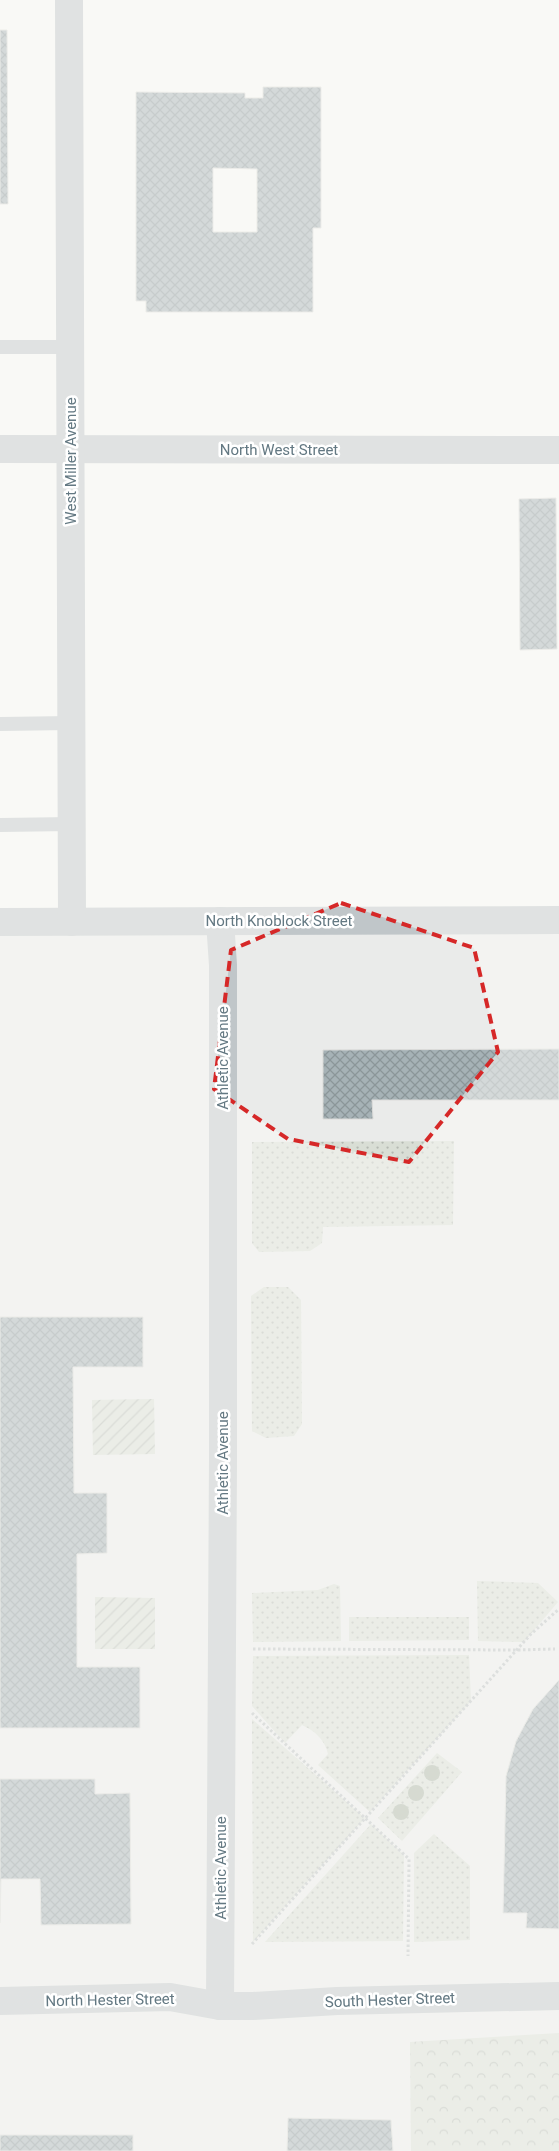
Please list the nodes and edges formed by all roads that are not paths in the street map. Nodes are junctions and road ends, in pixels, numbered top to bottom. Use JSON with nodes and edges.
{"nodes":[{"id":1,"x":69,"y":0,"type":"edge"},
{"id":2,"x":0,"y":347,"type":"edge"},
{"id":3,"x":70,"y":348,"type":"junction"},
{"id":4,"x":0,"y":449,"type":"edge"},
{"id":5,"x":71,"y":450,"type":"junction"},
{"id":6,"x":559,"y":450,"type":"edge"},
{"id":7,"x":71,"y":723,"type":"junction"},
{"id":8,"x":0,"y":724,"type":"edge"},
{"id":9,"x":72,"y":824,"type":"junction"},
{"id":10,"x":0,"y":825,"type":"edge"},
{"id":11,"x":559,"y":920,"type":"edge"},
{"id":12,"x":220,"y":921,"type":"junction"},
{"id":13,"x":0,"y":922,"type":"edge"},
{"id":14,"x":72,"y":922,"type":"junction"},
{"id":15,"x":559,"y":1996,"type":"edge"},
{"id":16,"x":0,"y":2002,"type":"edge"},
{"id":17,"x":220,"y":2006,"type":"junction"}],
"edges":[{"from":1,"to":3,"type":"street","name":"West Miller Avenue"},
{"from":2,"to":3,"type":"lane"},
{"from":3,"to":5,"type":"street","name":"West Miller Avenue"},
{"from":4,"to":5,"type":"street","name":"North West Street"},
{"from":5,"to":6,"type":"street","name":"North West Street"},
{"from":5,"to":7,"type":"street","name":"West Miller Avenue"},
{"from":7,"to":8,"type":"lane"},
{"from":7,"to":9,"type":"street","name":"West Miller Avenue"},
{"from":9,"to":10,"type":"lane"},
{"from":9,"to":14,"type":"street","name":"West Miller Avenue"},
{"from":11,"to":12,"type":"street","name":"North Knoblock Street"},
{"from":12,"to":14,"type":"street","name":"North Knoblock Street"},
{"from":12,"to":17,"type":"street","name":"Athletic Avenue"},
{"from":13,"to":14,"type":"street","name":"North Knoblock Street"},
{"from":15,"to":17,"type":"street","name":"South Hester Street"},
{"from":16,"to":17,"type":"street","name":"North Hester Street"}]}
